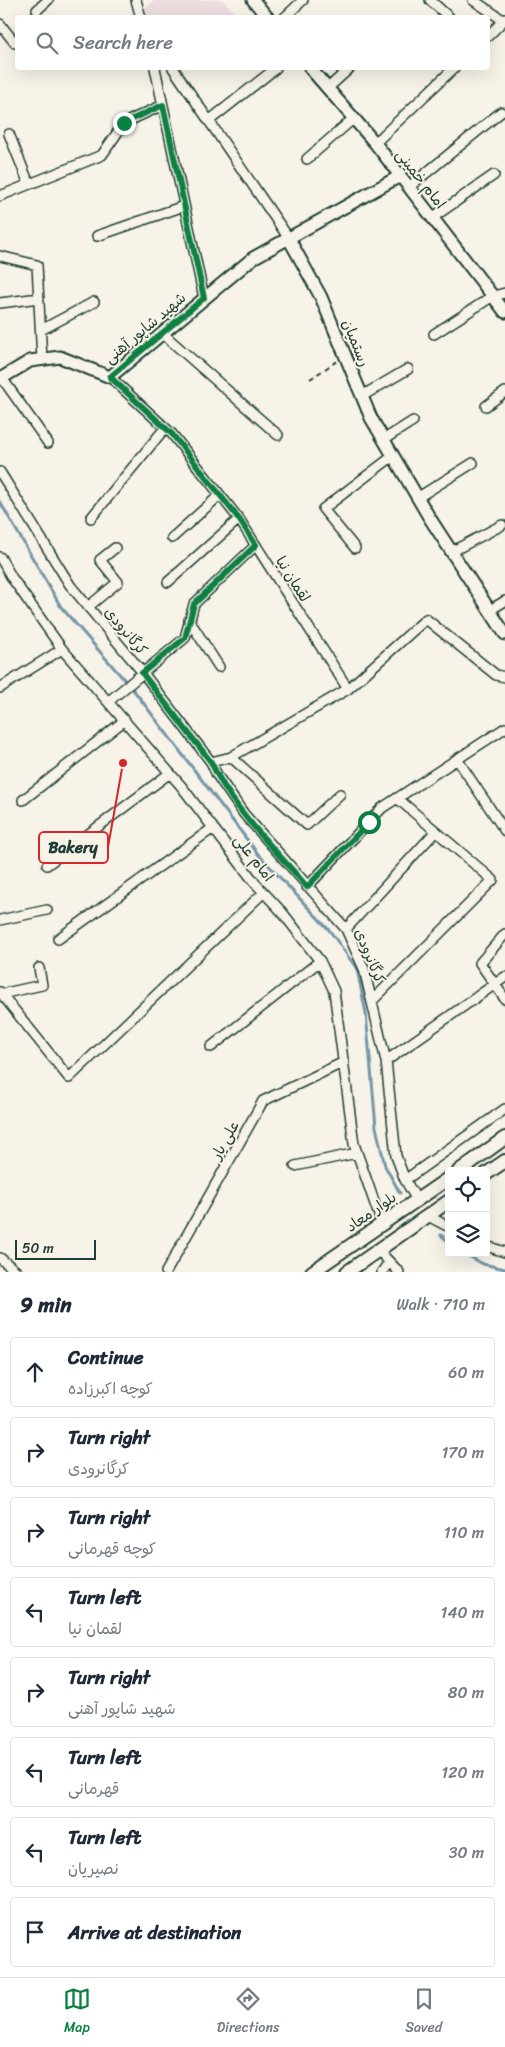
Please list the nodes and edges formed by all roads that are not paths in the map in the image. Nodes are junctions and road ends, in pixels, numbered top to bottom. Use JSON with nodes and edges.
{"nodes":[{"id":1,"x":48,"y":0,"type":"edge"},
{"id":2,"x":136,"y":0,"type":"edge"},
{"id":3,"x":253,"y":0,"type":"edge"},
{"id":4,"x":303,"y":0,"type":"edge"},
{"id":5,"x":430,"y":0,"type":"edge"},
{"id":6,"x":473,"y":0,"type":"edge"},
{"id":7,"x":37,"y":10,"type":"dead end"},
{"id":8,"x":139,"y":15,"type":"edge"},
{"id":9,"x":266,"y":15,"type":"edge"},
{"id":10,"x":287,"y":15,"type":"edge"},
{"id":11,"x":447,"y":15,"type":"edge"},
{"id":12,"x":504,"y":20,"type":"edge"},
{"id":13,"x":0,"y":24,"type":"edge"},
{"id":14,"x":490,"y":34,"type":"edge"},
{"id":15,"x":15,"y":43,"type":"dead end"},
{"id":16,"x":155,"y":70,"type":"edge"},
{"id":17,"x":174,"y":70,"type":"edge"},
{"id":18,"x":273,"y":70,"type":"edge"},
{"id":19,"x":312,"y":70,"type":"edge"},
{"id":20,"x":348,"y":70,"type":"edge"},
{"id":21,"x":452,"y":70,"type":"edge"},
{"id":22,"x":328,"y":88,"type":"junction"},
{"id":23,"x":163,"y":105,"type":"junction"},
{"id":24,"x":501,"y":112,"type":"dead end"},
{"id":25,"x":354,"y":118,"type":"junction"},
{"id":26,"x":210,"y":120,"type":"junction"},
{"id":27,"x":9,"y":134,"type":"dead end"},
{"id":28,"x":375,"y":143,"type":"junction"},
{"id":29,"x":307,"y":159,"type":"dead end"},
{"id":30,"x":494,"y":175,"type":"dead end"},
{"id":31,"x":400,"y":176,"type":"junction"},
{"id":32,"x":29,"y":184,"type":"junction"},
{"id":33,"x":409,"y":187,"type":"junction"},
{"id":34,"x":0,"y":196,"type":"edge"},
{"id":35,"x":184,"y":206,"type":"junction"},
{"id":36,"x":432,"y":218,"type":"junction"},
{"id":37,"x":97,"y":236,"type":"dead end"},
{"id":38,"x":288,"y":237,"type":"junction"},
{"id":39,"x":0,"y":256,"type":"edge"},
{"id":40,"x":505,"y":292,"type":"edge"},
{"id":41,"x":492,"y":296,"type":"junction"},
{"id":42,"x":39,"y":298,"type":"junction"},
{"id":43,"x":204,"y":298,"type":"junction"},
{"id":44,"x":94,"y":302,"type":"dead end"},
{"id":45,"x":0,"y":303,"type":"edge"},
{"id":46,"x":505,"y":312,"type":"edge"},
{"id":47,"x":41,"y":330,"type":"junction"},
{"id":48,"x":162,"y":333,"type":"junction"},
{"id":49,"x":434,"y":334,"type":"dead end"},
{"id":50,"x":42,"y":360,"type":"junction"},
{"id":51,"x":408,"y":368,"type":"dead end"},
{"id":52,"x":110,"y":377,"type":"junction"},
{"id":53,"x":1,"y":379,"type":"edge"},
{"id":54,"x":505,"y":392,"type":"edge"},
{"id":55,"x":362,"y":396,"type":"junction"},
{"id":56,"x":486,"y":406,"type":"dead end"},
{"id":57,"x":413,"y":421,"type":"dead end"},
{"id":58,"x":165,"y":428,"type":"junction"},
{"id":59,"x":278,"y":435,"type":"dead end"},
{"id":60,"x":383,"y":440,"type":"junction"},
{"id":61,"x":48,"y":443,"type":"dead end"},
{"id":62,"x":393,"y":456,"type":"junction"},
{"id":63,"x":473,"y":463,"type":"dead end"},
{"id":64,"x":0,"y":472,"type":"edge"},
{"id":65,"x":220,"y":495,"type":"junction"},
{"id":66,"x":417,"y":498,"type":"junction"},
{"id":67,"x":91,"y":518,"type":"dead end"},
{"id":68,"x":239,"y":519,"type":"junction"},
{"id":69,"x":502,"y":525,"type":"dead end"},
{"id":70,"x":172,"y":538,"type":"dead end"},
{"id":71,"x":256,"y":545,"type":"junction"},
{"id":72,"x":115,"y":548,"type":"dead end"},
{"id":73,"x":355,"y":548,"type":"dead end"},
{"id":74,"x":451,"y":552,"type":"junction"},
{"id":75,"x":0,"y":557,"type":"edge"},
{"id":76,"x":168,"y":582,"type":"dead end"},
{"id":77,"x":505,"y":601,"type":"edge"},
{"id":78,"x":88,"y":607,"type":"junction"},
{"id":79,"x":490,"y":610,"type":"junction"},
{"id":80,"x":189,"y":620,"type":"junction"},
{"id":81,"x":505,"y":634,"type":"edge"},
{"id":82,"x":62,"y":649,"type":"junction"},
{"id":83,"x":219,"y":667,"type":"dead end"},
{"id":84,"x":142,"y":673,"type":"junction"},
{"id":85,"x":505,"y":677,"type":"edge"},
{"id":86,"x":0,"y":688,"type":"edge"},
{"id":87,"x":348,"y":689,"type":"junction"},
{"id":88,"x":108,"y":702,"type":"junction"},
{"id":89,"x":125,"y":720,"type":"junction"},
{"id":90,"x":505,"y":728,"type":"edge"},
{"id":91,"x":231,"y":757,"type":"junction"},
{"id":92,"x":457,"y":759,"type":"junction"},
{"id":93,"x":211,"y":762,"type":"junction"},
{"id":94,"x":170,"y":773,"type":"junction"},
{"id":95,"x":340,"y":794,"type":"dead end"},
{"id":96,"x":397,"y":798,"type":"junction"},
{"id":97,"x":23,"y":800,"type":"dead end"},
{"id":98,"x":213,"y":828,"type":"junction"},
{"id":99,"x":436,"y":831,"type":"junction"},
{"id":100,"x":505,"y":831,"type":"edge"},
{"id":101,"x":47,"y":865,"type":"dead end"},
{"id":102,"x":307,"y":887,"type":"junction"},
{"id":103,"x":263,"y":893,"type":"junction"},
{"id":104,"x":47,"y":910,"type":"dead end"},
{"id":105,"x":0,"y":920,"type":"edge"},
{"id":106,"x":346,"y":929,"type":"junction"},
{"id":107,"x":505,"y":934,"type":"edge"},
{"id":108,"x":58,"y":939,"type":"dead end"},
{"id":109,"x":320,"y":960,"type":"junction"},
{"id":110,"x":38,"y":968,"type":"dead end"},
{"id":111,"x":505,"y":976,"type":"edge"},
{"id":112,"x":494,"y":984,"type":"junction"},
{"id":113,"x":1,"y":993,"type":"edge"},
{"id":114,"x":505,"y":999,"type":"edge"},
{"id":115,"x":372,"y":1000,"type":"junction"},
{"id":116,"x":211,"y":1046,"type":"dead end"},
{"id":117,"x":386,"y":1061,"type":"junction"},
{"id":118,"x":344,"y":1062,"type":"junction"},
{"id":119,"x":505,"y":1109,"type":"edge"},
{"id":120,"x":505,"y":1138,"type":"edge"},
{"id":121,"x":357,"y":1153,"type":"junction"},
{"id":122,"x":505,"y":1161,"type":"edge"},
{"id":123,"x":295,"y":1166,"type":"dead end"},
{"id":124,"x":465,"y":1167,"type":"edge"},
{"id":125,"x":490,"y":1171,"type":"edge"},
{"id":126,"x":405,"y":1180,"type":"junction"},
{"id":127,"x":445,"y":1181,"type":"edge"},
{"id":128,"x":417,"y":1200,"type":"junction"},
{"id":129,"x":445,"y":1204,"type":"edge"},
{"id":130,"x":428,"y":1216,"type":"junction"},
{"id":131,"x":382,"y":1224,"type":"junction"},
{"id":132,"x":445,"y":1225,"type":"edge"},
{"id":133,"x":490,"y":1247,"type":"edge"},
{"id":134,"x":378,"y":1250,"type":"junction"},
{"id":135,"x":505,"y":1252,"type":"edge"},
{"id":136,"x":0,"y":1258,"type":"edge"},
{"id":137,"x":389,"y":1262,"type":"junction"},
{"id":138,"x":17,"y":1272,"type":"edge"},
{"id":139,"x":166,"y":1272,"type":"edge"},
{"id":140,"x":312,"y":1272,"type":"edge"},
{"id":141,"x":346,"y":1272,"type":"edge"},
{"id":142,"x":382,"y":1272,"type":"edge"},
{"id":143,"x":400,"y":1272,"type":"edge"}],
"edges":[{"from":1,"to":7,"type":"street"},
{"from":2,"to":8,"type":"street"},
{"from":3,"to":9,"type":"street"},
{"from":4,"to":10,"type":"street"},
{"from":5,"to":11,"type":"street"},
{"from":6,"to":12,"type":"street"},
{"from":12,"to":14,"type":"street"},
{"from":13,"to":15,"type":"street"},
{"from":16,"to":23,"type":"street"},
{"from":17,"to":26,"type":"street","name":"رستمیان"},
{"from":18,"to":26,"type":"street"},
{"from":19,"to":22,"type":"street","name":"امام خمینی"},
{"from":20,"to":22,"type":"street"},
{"from":21,"to":28,"type":"street"},
{"from":22,"to":25,"type":"street","name":"امام خمینی"},
{"from":23,"to":32,"type":"street"},
{"from":23,"to":35,"type":"street"},
{"from":24,"to":33,"type":"street"},
{"from":25,"to":28,"type":"street","name":"امام خمینی"},
{"from":25,"to":29,"type":"street"},
{"from":26,"to":38,"type":"street","name":"رستمیان"},
{"from":27,"to":32,"type":"street"},
{"from":28,"to":31,"type":"street","name":"امام خمینی"},
{"from":30,"to":36,"type":"street"},
{"from":31,"to":33,"type":"street","name":"امام خمینی"},
{"from":31,"to":38,"type":"street","name":"شهید شاپور آهنی"},
{"from":32,"to":34,"type":"street"},
{"from":33,"to":36,"type":"street","name":"امام خمینی"},
{"from":35,"to":37,"type":"street"},
{"from":35,"to":43,"type":"street"},
{"from":36,"to":41,"type":"street","name":"امام خمینی"},
{"from":38,"to":43,"type":"street","name":"شهید شاپور آهنی"},
{"from":38,"to":55,"type":"street","name":"رستمیان"},
{"from":39,"to":42,"type":"street"},
{"from":40,"to":41,"type":"street"},
{"from":41,"to":46,"type":"street","name":"امام خمینی"},
{"from":41,"to":49,"type":"street"},
{"from":42,"to":45,"type":"street"},
{"from":42,"to":47,"type":"street"},
{"from":43,"to":48,"type":"street","name":"شهید شاپور آهنی"},
{"from":44,"to":47,"type":"street"},
{"from":47,"to":50,"type":"street"},
{"from":48,"to":52,"type":"street","name":"شهید شاپور آهنی"},
{"from":48,"to":59,"type":"street"},
{"from":50,"to":52,"type":"street","name":"شهید شاپور آهنی"},
{"from":50,"to":53,"type":"street","name":"شهید شاپور آهنی"},
{"from":51,"to":55,"type":"street"},
{"from":52,"to":58,"type":"street","name":"لقمان نیا"},
{"from":53,"to":61,"type":"street"},
{"from":54,"to":56,"type":"street"},
{"from":55,"to":60,"type":"street","name":"رستمیان"},
{"from":57,"to":60,"type":"street"},
{"from":58,"to":65,"type":"street","name":"لقمان نیا"},
{"from":58,"to":67,"type":"street"},
{"from":60,"to":62,"type":"street","name":"رستمیان"},
{"from":62,"to":66,"type":"street","name":"رستمیان"},
{"from":62,"to":73,"type":"street"},
{"from":63,"to":66,"type":"street"},
{"from":64,"to":78,"type":"street","name":"کرگانرودی"},
{"from":65,"to":68,"type":"street","name":"لقمان نیا"},
{"from":65,"to":70,"type":"street"},
{"from":66,"to":74,"type":"street","name":"رستمیان"},
{"from":68,"to":71,"type":"street","name":"لقمان نیا"},
{"from":68,"to":76,"type":"street"},
{"from":69,"to":74,"type":"street"},
{"from":71,"to":80,"type":"street"},
{"from":71,"to":87,"type":"street","name":"لقمان نیا"},
{"from":72,"to":78,"type":"street"},
{"from":74,"to":79,"type":"street","name":"رستمیان"},
{"from":75,"to":82,"type":"street","name":"امام علی"},
{"from":77,"to":79,"type":"street"},
{"from":78,"to":84,"type":"street","name":"کرگانرودی"},
{"from":79,"to":81,"type":"street","name":"رستمیان"},
{"from":80,"to":83,"type":"street"},
{"from":80,"to":84,"type":"street"},
{"from":82,"to":86,"type":"street"},
{"from":82,"to":88,"type":"street","name":"امام علی"},
{"from":84,"to":88,"type":"street"},
{"from":84,"to":93,"type":"street","name":"کرگانرودی"},
{"from":85,"to":87,"type":"street"},
{"from":87,"to":91,"type":"street"},
{"from":88,"to":89,"type":"street","name":"امام علی"},
{"from":89,"to":94,"type":"street","name":"امام علی"},
{"from":89,"to":97,"type":"street"},
{"from":90,"to":92,"type":"street"},
{"from":91,"to":93,"type":"street"},
{"from":91,"to":95,"type":"street"},
{"from":92,"to":96,"type":"street"},
{"from":92,"to":100,"type":"street"},
{"from":93,"to":102,"type":"street","name":"کرگانرودی"},
{"from":94,"to":98,"type":"street","name":"امام علی"},
{"from":94,"to":101,"type":"street"},
{"from":96,"to":99,"type":"street"},
{"from":96,"to":102,"type":"street"},
{"from":98,"to":103,"type":"street","name":"امام علی"},
{"from":98,"to":108,"type":"street"},
{"from":99,"to":106,"type":"street"},
{"from":99,"to":115,"type":"street"},
{"from":102,"to":106,"type":"street","name":"کرگانرودی"},
{"from":103,"to":109,"type":"street","name":"امام علی"},
{"from":103,"to":113,"type":"street"},
{"from":104,"to":105,"type":"street"},
{"from":106,"to":115,"type":"street","name":"کرگانرودی"},
{"from":107,"to":112,"type":"street"},
{"from":109,"to":116,"type":"street"},
{"from":109,"to":118,"type":"street","name":"امام علی"},
{"from":110,"to":113,"type":"street"},
{"from":111,"to":112,"type":"street"},
{"from":112,"to":114,"type":"street"},
{"from":112,"to":117,"type":"street"},
{"from":115,"to":117,"type":"street","name":"کرگانرودی"},
{"from":117,"to":126,"type":"street","name":"کرگانرودی"},
{"from":118,"to":121,"type":"street","name":"امام علی"},
{"from":118,"to":139,"type":"street","name":"علی یار"},
{"from":119,"to":126,"type":"street"},
{"from":120,"to":124,"type":"main road"},
{"from":121,"to":123,"type":"street"},
{"from":121,"to":131,"type":"street","name":"امام علی"},
{"from":122,"to":125,"type":"main road"},
{"from":126,"to":128,"type":"street","name":"کرگانرودی"},
{"from":127,"to":128,"type":"main road","name":"بلوار معاد"},
{"from":128,"to":131,"type":"main road","name":"بلوار معاد"},
{"from":129,"to":130,"type":"main road"},
{"from":130,"to":132,"type":"street"},
{"from":130,"to":134,"type":"main road"},
{"from":131,"to":140,"type":"main road","name":"بلوار معاد"},
{"from":133,"to":135,"type":"street"},
{"from":134,"to":137,"type":"street"},
{"from":134,"to":141,"type":"main road"},
{"from":136,"to":138,"type":"street"},
{"from":137,"to":142,"type":"street"},
{"from":137,"to":143,"type":"street"}]}
